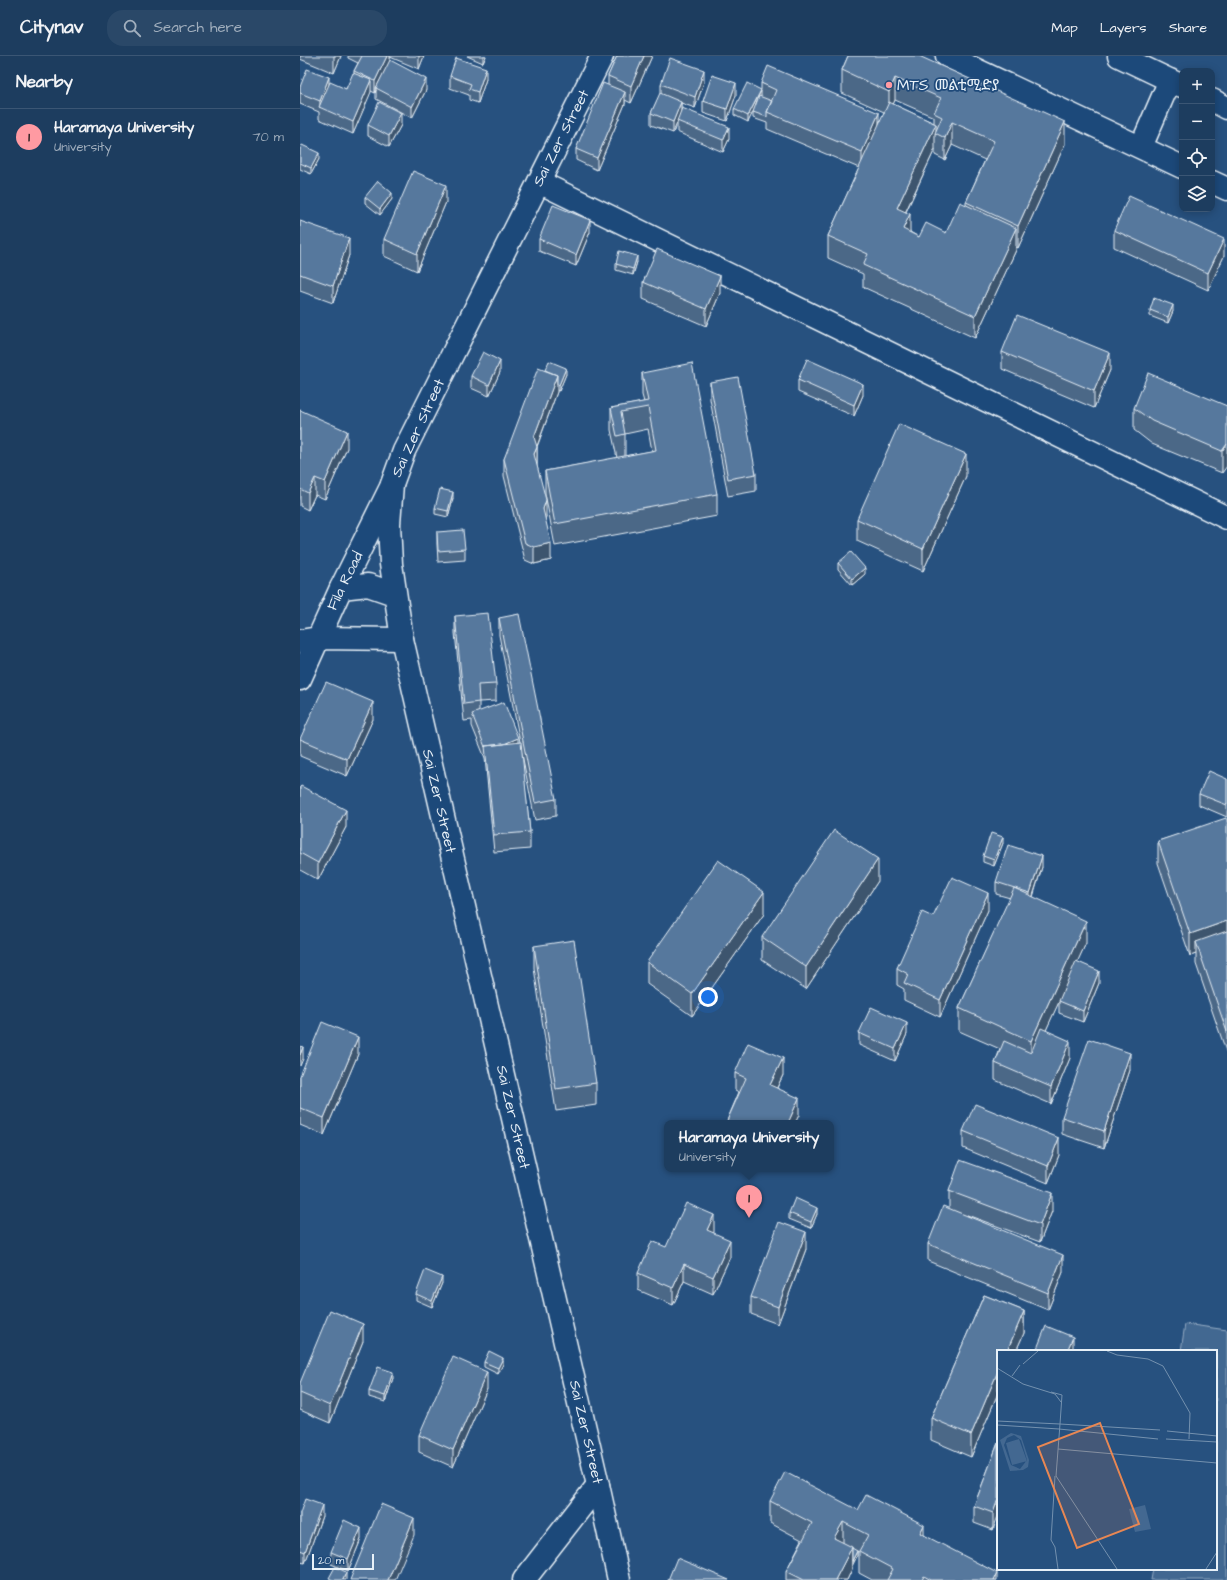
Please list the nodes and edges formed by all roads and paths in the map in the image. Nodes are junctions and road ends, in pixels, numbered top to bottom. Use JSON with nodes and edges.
{"nodes":[{"id":1,"x":602,"y":56,"type":"edge"},
{"id":2,"x":947,"y":56,"type":"edge"},
{"id":3,"x":1119,"y":56,"type":"edge"},
{"id":4,"x":1176,"y":83,"type":"edge"},
{"id":5,"x":1215,"y":102,"type":"edge"},
{"id":6,"x":1227,"y":108,"type":"edge"},
{"id":7,"x":1141,"y":147,"type":"junction"},
{"id":8,"x":1179,"y":166,"type":"edge"},
{"id":9,"x":539,"y":182,"type":"junction"},
{"id":10,"x":1215,"y":183,"type":"edge"},
{"id":11,"x":1227,"y":189,"type":"edge"},
{"id":12,"x":392,"y":484,"type":"junction"},
{"id":13,"x":1227,"y":518,"type":"edge"},
{"id":14,"x":341,"y":588,"type":"junction"},
{"id":15,"x":394,"y":594,"type":"junction"},
{"id":16,"x":402,"y":639,"type":"junction"},
{"id":17,"x":309,"y":640,"type":"edge"},
{"id":18,"x":300,"y":679,"type":"edge"},
{"id":19,"x":598,"y":1485,"type":"junction"},
{"id":20,"x":524,"y":1580,"type":"edge"},
{"id":21,"x":619,"y":1580,"type":"edge"}],
"edges":[{"from":1,"to":9,"type":"main road","name":"Sai Zer Street"},
{"from":2,"to":7,"type":"main road"},
{"from":3,"to":4,"type":"main road"},
{"from":4,"to":7,"type":"main road"},
{"from":5,"to":6,"type":"main road"},
{"from":7,"to":8,"type":"main road"},
{"from":9,"to":12,"type":"main road","name":"Sai Zer Street"},
{"from":9,"to":13,"type":"main road"},
{"from":10,"to":11,"type":"main road"},
{"from":12,"to":14,"type":"main road","name":"Fila Road"},
{"from":12,"to":15,"type":"main road","name":"Sai Zer Street"},
{"from":14,"to":15,"type":"main road"},
{"from":14,"to":17,"type":"main road","name":"Fila Road"},
{"from":15,"to":16,"type":"main road","name":"Sai Zer Street"},
{"from":16,"to":17,"type":"main road"},
{"from":16,"to":19,"type":"main road","name":"Sai Zer Street"},
{"from":17,"to":18,"type":"main road","name":"Fila Road"},
{"from":19,"to":20,"type":"main road"},
{"from":19,"to":21,"type":"main road","name":"Sai Zer Street"}]}
